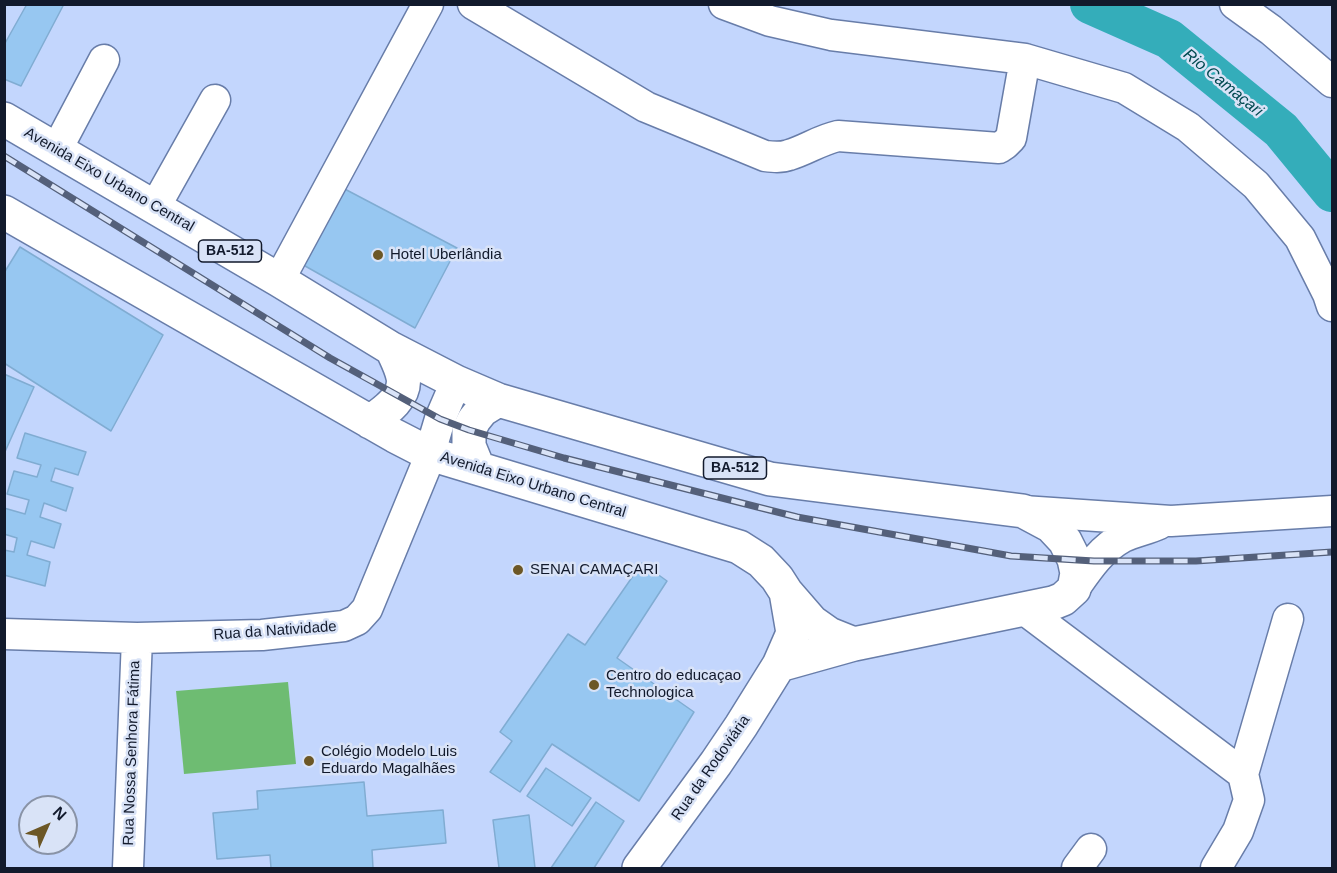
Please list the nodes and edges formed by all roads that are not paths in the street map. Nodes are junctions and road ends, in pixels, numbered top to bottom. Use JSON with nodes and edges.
{"nodes":[{"id":1,"x":428,"y":4,"type":"edge"},
{"id":2,"x":472,"y":4,"type":"edge"},
{"id":3,"x":724,"y":4,"type":"edge"},
{"id":4,"x":1235,"y":4,"type":"edge"},
{"id":5,"x":1025,"y":59,"type":"junction"},
{"id":6,"x":104,"y":60,"type":"dead end"},
{"id":7,"x":1332,"y":82,"type":"edge"},
{"id":8,"x":215,"y":100,"type":"dead end"},
{"id":9,"x":4,"y":119,"type":"edge"},
{"id":10,"x":57,"y":149,"type":"junction"},
{"id":11,"x":155,"y":207,"type":"junction"},
{"id":12,"x":4,"y":212,"type":"edge"},
{"id":13,"x":279,"y":280,"type":"junction"},
{"id":14,"x":1332,"y":306,"type":"edge"},
{"id":15,"x":392,"y":349,"type":"junction"},
{"id":16,"x":456,"y":382,"type":"junction"},
{"id":17,"x":498,"y":400,"type":"junction"},
{"id":18,"x":370,"y":422,"type":"junction"},
{"id":19,"x":430,"y":454,"type":"junction"},
{"id":20,"x":478,"y":468,"type":"junction"},
{"id":21,"x":1023,"y":510,"type":"junction"},
{"id":22,"x":1332,"y":511,"type":"edge"},
{"id":23,"x":1171,"y":520,"type":"junction"},
{"id":24,"x":786,"y":592,"type":"junction"},
{"id":25,"x":1051,"y":600,"type":"junction"},
{"id":26,"x":1288,"y":619,"type":"dead end"},
{"id":27,"x":4,"y":634,"type":"edge"},
{"id":28,"x":136,"y":638,"type":"junction"},
{"id":29,"x":854,"y":644,"type":"junction"},
{"id":30,"x":779,"y":665,"type":"junction"},
{"id":31,"x":1242,"y":774,"type":"junction"},
{"id":32,"x":128,"y":868,"type":"edge"},
{"id":33,"x":639,"y":868,"type":"edge"},
{"id":34,"x":1216,"y":868,"type":"edge"}],
"edges":[{"from":1,"to":13,"type":"street"},
{"from":2,"to":5,"type":"street"},
{"from":3,"to":5,"type":"street"},
{"from":4,"to":7,"type":"street"},
{"from":5,"to":14,"type":"street"},
{"from":6,"to":10,"type":"street"},
{"from":8,"to":11,"type":"street"},
{"from":9,"to":10,"type":"main road","name":"Avenida Eixo Urbano Central","number":"BA-512"},
{"from":10,"to":11,"type":"main road","name":"Avenida Eixo Urbano Central","number":"BA-512"},
{"from":11,"to":13,"type":"main road","name":"Avenida Eixo Urbano Central","number":"BA-512"},
{"from":12,"to":18,"type":"main road","name":"Avenida Eixo Urbano Central"},
{"from":13,"to":15,"type":"main road","name":"Avenida Eixo Urbano Central","number":"BA-512"},
{"from":15,"to":16,"type":"main road","name":"Avenida Eixo Urbano Central","number":"BA-512"},
{"from":15,"to":18,"type":"main road"},
{"from":16,"to":17,"type":"main road","name":"Avenida Eixo Urbano Central","number":"BA-512"},
{"from":16,"to":19,"type":"street","name":"Rua da Natividade"},
{"from":17,"to":20,"type":"main road"},
{"from":17,"to":21,"type":"main road","name":"Avenida Eixo Urbano Central","number":"BA-512"},
{"from":18,"to":19,"type":"main road","name":"Avenida Eixo Urbano Central"},
{"from":19,"to":20,"type":"main road","name":"Avenida Eixo Urbano Central"},
{"from":19,"to":28,"type":"street","name":"Rua da Natividade"},
{"from":20,"to":24,"type":"main road","name":"Avenida Eixo Urbano Central"},
{"from":21,"to":23,"type":"street","name":"Avenida Eixo Urbano Central"},
{"from":21,"to":25,"type":"main road","name":"Avenida Eixo Urbano Central","number":"BA-512"},
{"from":22,"to":23,"type":"street","name":"Avenida Eixo Urbano Central"},
{"from":23,"to":25,"type":"street","name":"Avenida Eixo Urbano Central"},
{"from":24,"to":29,"type":"main road","name":"Avenida Eixo Urbano Central"},
{"from":24,"to":30,"type":"main road","name":"Rua da Rodoviária"},
{"from":25,"to":29,"type":"main road"},
{"from":25,"to":31,"type":"street"},
{"from":26,"to":31,"type":"street"},
{"from":27,"to":28,"type":"street","name":"Rua da Natividade"},
{"from":28,"to":32,"type":"street","name":"Rua Nossa Senhora Fátima"},
{"from":29,"to":30,"type":"main road"},
{"from":30,"to":33,"type":"main road","name":"Rua da Rodoviária"},
{"from":31,"to":34,"type":"street"}]}
